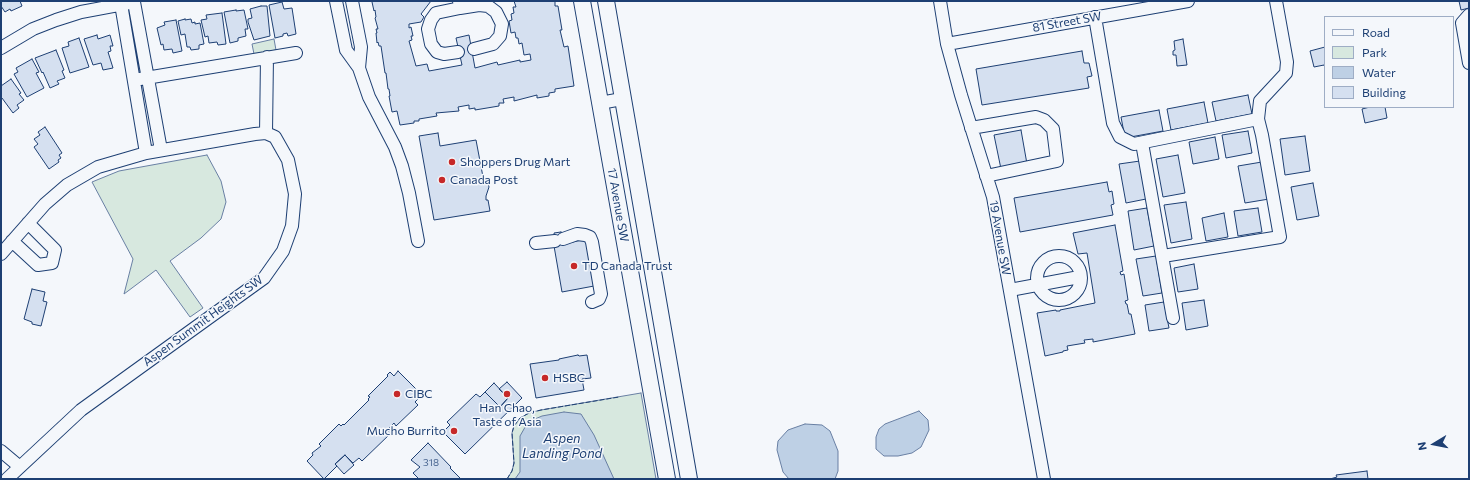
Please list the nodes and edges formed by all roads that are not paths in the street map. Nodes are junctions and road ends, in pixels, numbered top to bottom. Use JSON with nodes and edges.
{"nodes":[{"id":1,"x":136,"y":1,"type":"edge"},
{"id":2,"x":336,"y":1,"type":"edge"},
{"id":3,"x":352,"y":1,"type":"edge"},
{"id":4,"x":582,"y":1,"type":"edge"},
{"id":5,"x":940,"y":1,"type":"edge"},
{"id":6,"x":1188,"y":1,"type":"edge"},
{"id":7,"x":1276,"y":1,"type":"edge"},
{"id":8,"x":606,"y":2,"type":"edge"},
{"id":9,"x":121,"y":4,"type":"junction"},
{"id":10,"x":460,"y":5,"type":"edge"},
{"id":11,"x":1469,"y":15,"type":"edge"},
{"id":12,"x":1095,"y":18,"type":"junction"},
{"id":13,"x":947,"y":44,"type":"junction"},
{"id":14,"x":1,"y":48,"type":"edge"},
{"id":15,"x":474,"y":49,"type":"dead end"},
{"id":16,"x":296,"y":52,"type":"dead end"},
{"id":17,"x":458,"y":52,"type":"dead end"},
{"id":18,"x":266,"y":57,"type":"junction"},
{"id":19,"x":1469,"y":63,"type":"edge"},
{"id":20,"x":359,"y":68,"type":"junction"},
{"id":21,"x":148,"y":77,"type":"junction"},
{"id":22,"x":134,"y":80,"type":"junction"},
{"id":23,"x":622,"y":99,"type":"junction"},
{"id":24,"x":600,"y":103,"type":"junction"},
{"id":25,"x":1258,"y":119,"type":"junction"},
{"id":26,"x":971,"y":128,"type":"junction"},
{"id":27,"x":266,"y":133,"type":"junction"},
{"id":28,"x":1142,"y":143,"type":"junction"},
{"id":29,"x":161,"y":150,"type":"junction"},
{"id":30,"x":146,"y":153,"type":"junction"},
{"id":31,"x":986,"y":176,"type":"junction"},
{"id":32,"x":28,"y":223,"type":"junction"},
{"id":33,"x":12,"y":241,"type":"junction"},
{"id":34,"x":418,"y":241,"type":"dead end"},
{"id":35,"x":536,"y":243,"type":"dead end"},
{"id":36,"x":1,"y":254,"type":"edge"},
{"id":37,"x":1163,"y":256,"type":"junction"},
{"id":38,"x":1074,"y":278,"type":"dead end"},
{"id":39,"x":1010,"y":290,"type":"junction"},
{"id":40,"x":592,"y":302,"type":"dead end"},
{"id":41,"x":1173,"y":318,"type":"dead end"},
{"id":42,"x":670,"y":370,"type":"junction"},
{"id":43,"x":648,"y":374,"type":"junction"},
{"id":44,"x":1,"y":451,"type":"edge"},
{"id":45,"x":20,"y":467,"type":"junction"},
{"id":46,"x":7,"y":479,"type":"edge"},
{"id":47,"x":667,"y":479,"type":"edge"},
{"id":48,"x":689,"y":479,"type":"edge"},
{"id":49,"x":1044,"y":479,"type":"edge"}],
"edges":[{"from":1,"to":9,"type":"street"},
{"from":1,"to":21,"type":"street"},
{"from":2,"to":20,"type":"street"},
{"from":3,"to":20,"type":"street"},
{"from":4,"to":24,"type":"main road","name":"17 Avenue SW"},
{"from":5,"to":13,"type":"street","name":"19 Avenue SW"},
{"from":6,"to":12,"type":"street","name":"81 Street SW"},
{"from":7,"to":25,"type":"street"},
{"from":8,"to":23,"type":"main road","name":"17 Avenue SW"},
{"from":9,"to":14,"type":"street"},
{"from":9,"to":22,"type":"street"},
{"from":10,"to":15,"type":"street"},
{"from":10,"to":17,"type":"street"},
{"from":11,"to":19,"type":"street"},
{"from":12,"to":13,"type":"street","name":"81 Street SW"},
{"from":12,"to":28,"type":"street"},
{"from":13,"to":26,"type":"street","name":"19 Avenue SW"},
{"from":16,"to":18,"type":"street"},
{"from":18,"to":21,"type":"street"},
{"from":18,"to":27,"type":"street"},
{"from":20,"to":34,"type":"street"},
{"from":21,"to":22,"type":"street"},
{"from":21,"to":29,"type":"street"},
{"from":22,"to":30,"type":"street"},
{"from":23,"to":24,"type":"street"},
{"from":23,"to":42,"type":"main road","name":"17 Avenue SW"},
{"from":24,"to":43,"type":"main road","name":"17 Avenue SW"},
{"from":25,"to":28,"type":"street"},
{"from":25,"to":37,"type":"street"},
{"from":26,"to":31,"type":"street","name":"19 Avenue SW"},
{"from":26,"to":31,"type":"street"},
{"from":27,"to":29,"type":"street"},
{"from":27,"to":45,"type":"street","name":"Aspen Summit Heights SW"},
{"from":28,"to":37,"type":"street"},
{"from":29,"to":30,"type":"street"},
{"from":30,"to":32,"type":"street"},
{"from":31,"to":39,"type":"street","name":"19 Avenue SW"},
{"from":32,"to":33,"type":"street"},
{"from":32,"to":33,"type":"street"},
{"from":33,"to":36,"type":"street"},
{"from":35,"to":40,"type":"street"},
{"from":37,"to":41,"type":"street"},
{"from":38,"to":39,"type":"street"},
{"from":39,"to":49,"type":"street","name":"19 Avenue SW"},
{"from":42,"to":43,"type":"main road"},
{"from":42,"to":48,"type":"main road","name":"17 Avenue SW"},
{"from":43,"to":47,"type":"main road","name":"17 Avenue SW"},
{"from":44,"to":45,"type":"street"},
{"from":45,"to":46,"type":"street","name":"Aspen Summit Heights SW"}]}
